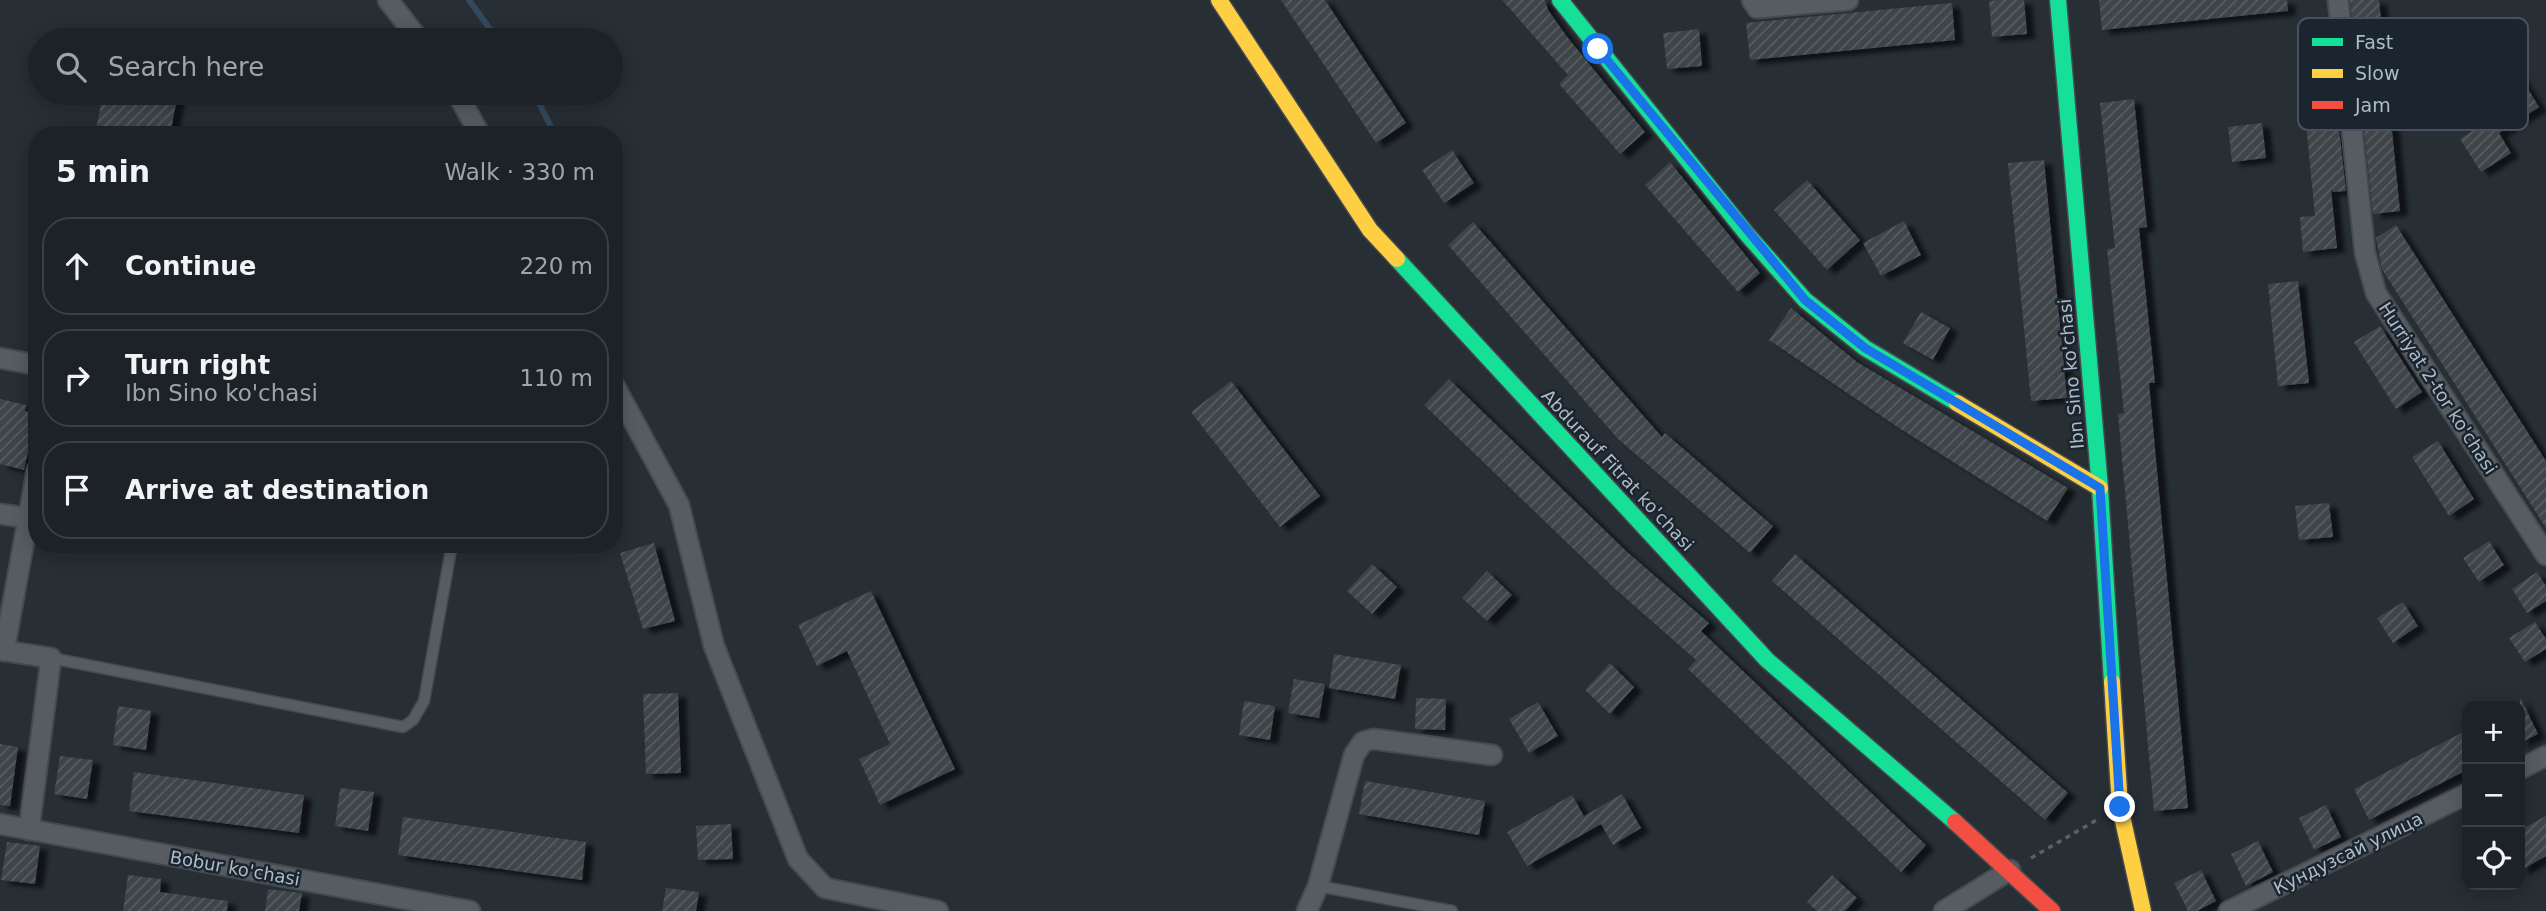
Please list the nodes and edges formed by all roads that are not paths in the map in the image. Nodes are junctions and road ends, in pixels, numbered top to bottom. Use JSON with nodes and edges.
{"nodes":[{"id":1,"x":388,"y":0,"type":"edge"},
{"id":2,"x":1219,"y":0,"type":"edge"},
{"id":3,"x":1560,"y":0,"type":"edge"},
{"id":4,"x":1848,"y":0,"type":"edge"},
{"id":5,"x":2058,"y":0,"type":"edge"},
{"id":6,"x":2338,"y":0,"type":"edge"},
{"id":7,"x":1754,"y":4,"type":"edge"},
{"id":8,"x":2340,"y":18,"type":"edge"},
{"id":9,"x":410,"y":28,"type":"edge"},
{"id":10,"x":464,"y":105,"type":"edge"},
{"id":11,"x":475,"y":126,"type":"edge"},
{"id":12,"x":2352,"y":130,"type":"edge"},
{"id":13,"x":0,"y":358,"type":"edge"},
{"id":14,"x":28,"y":363,"type":"edge"},
{"id":15,"x":623,"y":402,"type":"edge"},
{"id":16,"x":2100,"y":488,"type":"junction"},
{"id":17,"x":0,"y":514,"type":"edge"},
{"id":18,"x":28,"y":519,"type":"joint"},
{"id":19,"x":450,"y":553,"type":"edge"},
{"id":20,"x":2546,"y":555,"type":"edge"},
{"id":21,"x":2,"y":650,"type":"edge"},
{"id":22,"x":51,"y":658,"type":"junction"},
{"id":23,"x":1492,"y":755,"type":"dead end"},
{"id":24,"x":2546,"y":756,"type":"edge"},
{"id":25,"x":2525,"y":766,"type":"edge"},
{"id":26,"x":2462,"y":796,"type":"edge"},
{"id":27,"x":0,"y":824,"type":"edge"},
{"id":28,"x":29,"y":830,"type":"junction"},
{"id":29,"x":2010,"y":870,"type":"junction"},
{"id":30,"x":1318,"y":886,"type":"junction"},
{"id":31,"x":470,"y":911,"type":"edge"},
{"id":32,"x":938,"y":911,"type":"edge"},
{"id":33,"x":1307,"y":911,"type":"edge"},
{"id":34,"x":1452,"y":911,"type":"edge"},
{"id":35,"x":1944,"y":911,"type":"edge"},
{"id":36,"x":2052,"y":911,"type":"edge"},
{"id":37,"x":2143,"y":911,"type":"edge"},
{"id":38,"x":2229,"y":911,"type":"edge"}],
"edges":[{"from":1,"to":9,"type":"street"},
{"from":2,"to":29,"type":"street","name":"Abdurauf Fitrat ko'chasi"},
{"from":3,"to":16,"type":"street"},
{"from":4,"to":7,"type":"street"},
{"from":5,"to":16,"type":"street","name":"Ibn Sino ko'chasi"},
{"from":6,"to":8,"type":"street","name":"Hurriyat 2-tor ko'chasi"},
{"from":10,"to":11,"type":"street"},
{"from":12,"to":20,"type":"street","name":"Hurriyat 2-tor ko'chasi"},
{"from":13,"to":14,"type":"street"},
{"from":15,"to":32,"type":"street"},
{"from":16,"to":37,"type":"street","name":"Ibn Sino ko'chasi"},
{"from":17,"to":18,"type":"street"},
{"from":18,"to":21,"type":"street"},
{"from":19,"to":22,"type":"lane"},
{"from":21,"to":22,"type":"street"},
{"from":22,"to":28,"type":"street"},
{"from":23,"to":30,"type":"street"},
{"from":24,"to":25,"type":"street"},
{"from":26,"to":38,"type":"street","name":"Кундузсай улица"},
{"from":27,"to":28,"type":"street","name":"Bobur ko'chasi"},
{"from":28,"to":31,"type":"street","name":"Bobur ko'chasi"},
{"from":29,"to":35,"type":"street"},
{"from":29,"to":36,"type":"street","name":"Abdurauf Fitrat ko'chasi"},
{"from":30,"to":33,"type":"street"},
{"from":30,"to":34,"type":"lane"}]}
